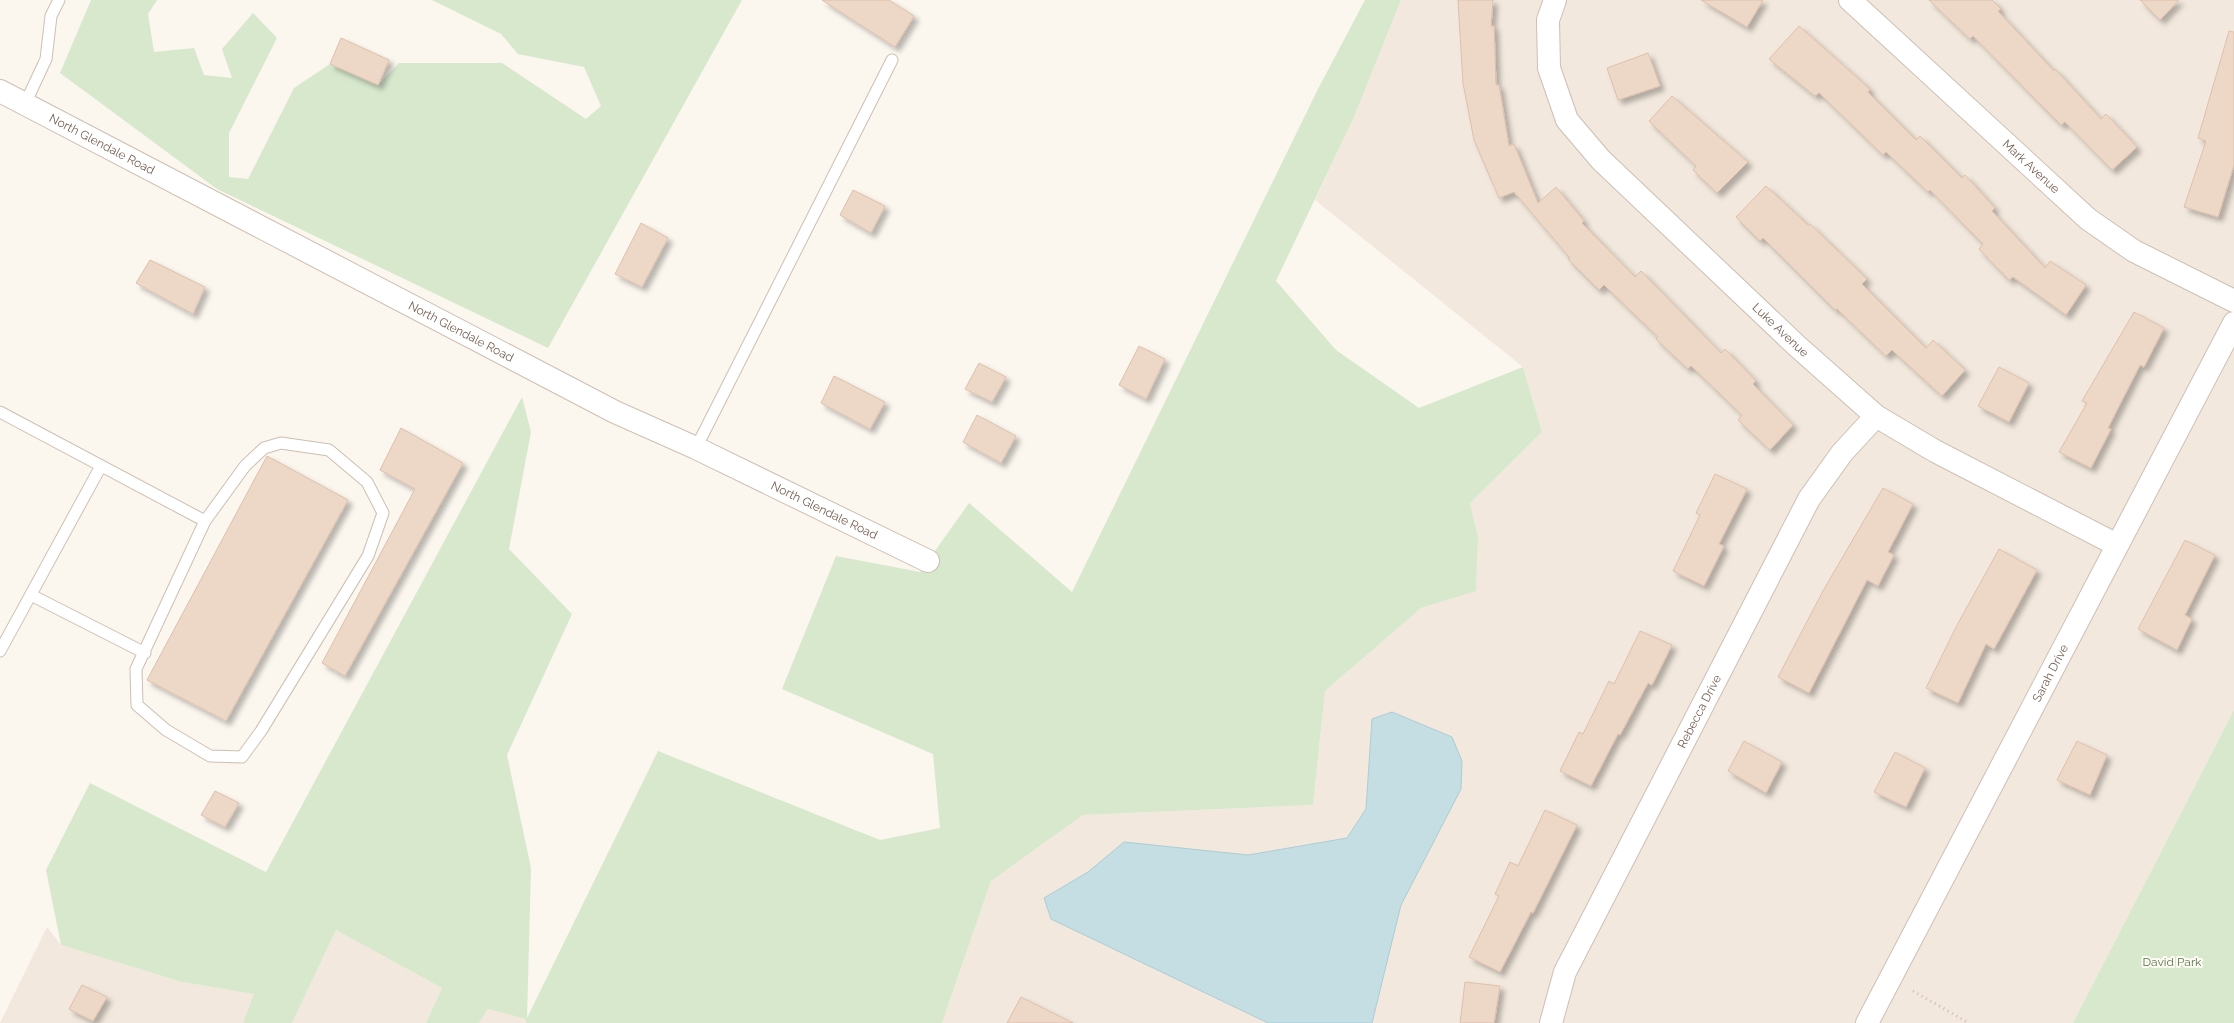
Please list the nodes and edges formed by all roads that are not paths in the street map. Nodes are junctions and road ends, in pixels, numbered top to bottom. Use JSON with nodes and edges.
{"nodes":[{"id":1,"x":59,"y":0,"type":"edge"},
{"id":2,"x":1850,"y":0,"type":"edge"},
{"id":3,"x":1552,"y":10,"type":"edge"},
{"id":4,"x":892,"y":60,"type":"dead end"},
{"id":5,"x":0,"y":91,"type":"edge"},
{"id":6,"x":25,"y":104,"type":"junction"},
{"id":7,"x":2234,"y":301,"type":"edge"},
{"id":8,"x":2234,"y":323,"type":"edge"},
{"id":9,"x":0,"y":412,"type":"edge"},
{"id":10,"x":1876,"y":416,"type":"junction"},
{"id":11,"x":696,"y":448,"type":"junction"},
{"id":12,"x":101,"y":466,"type":"junction"},
{"id":13,"x":205,"y":521,"type":"junction"},
{"id":14,"x":2117,"y":545,"type":"junction"},
{"id":15,"x":928,"y":561,"type":"dead end"},
{"id":16,"x":31,"y":595,"type":"junction"},
{"id":17,"x":0,"y":651,"type":"edge"},
{"id":18,"x":145,"y":652,"type":"junction"},
{"id":19,"x":1551,"y":1023,"type":"edge"},
{"id":20,"x":1867,"y":1023,"type":"edge"}],
"edges":[{"from":1,"to":6,"type":"lane"},
{"from":2,"to":7,"type":"street","name":"Mark Avenue"},
{"from":3,"to":10,"type":"street","name":"Luke Avenue"},
{"from":4,"to":11,"type":"lane"},
{"from":5,"to":6,"type":"street","name":"North Glendale Road"},
{"from":6,"to":11,"type":"street","name":"North Glendale Road"},
{"from":8,"to":14,"type":"street","name":"Sarah Drive"},
{"from":9,"to":12,"type":"lane"},
{"from":10,"to":14,"type":"street","name":"Luke Avenue"},
{"from":10,"to":19,"type":"street","name":"Rebecca Drive"},
{"from":11,"to":15,"type":"street","name":"North Glendale Road"},
{"from":12,"to":13,"type":"lane"},
{"from":12,"to":16,"type":"lane"},
{"from":13,"to":18,"type":"lane"},
{"from":13,"to":18,"type":"lane"},
{"from":14,"to":20,"type":"street","name":"Sarah Drive"},
{"from":16,"to":17,"type":"lane"},
{"from":16,"to":18,"type":"lane"}]}
